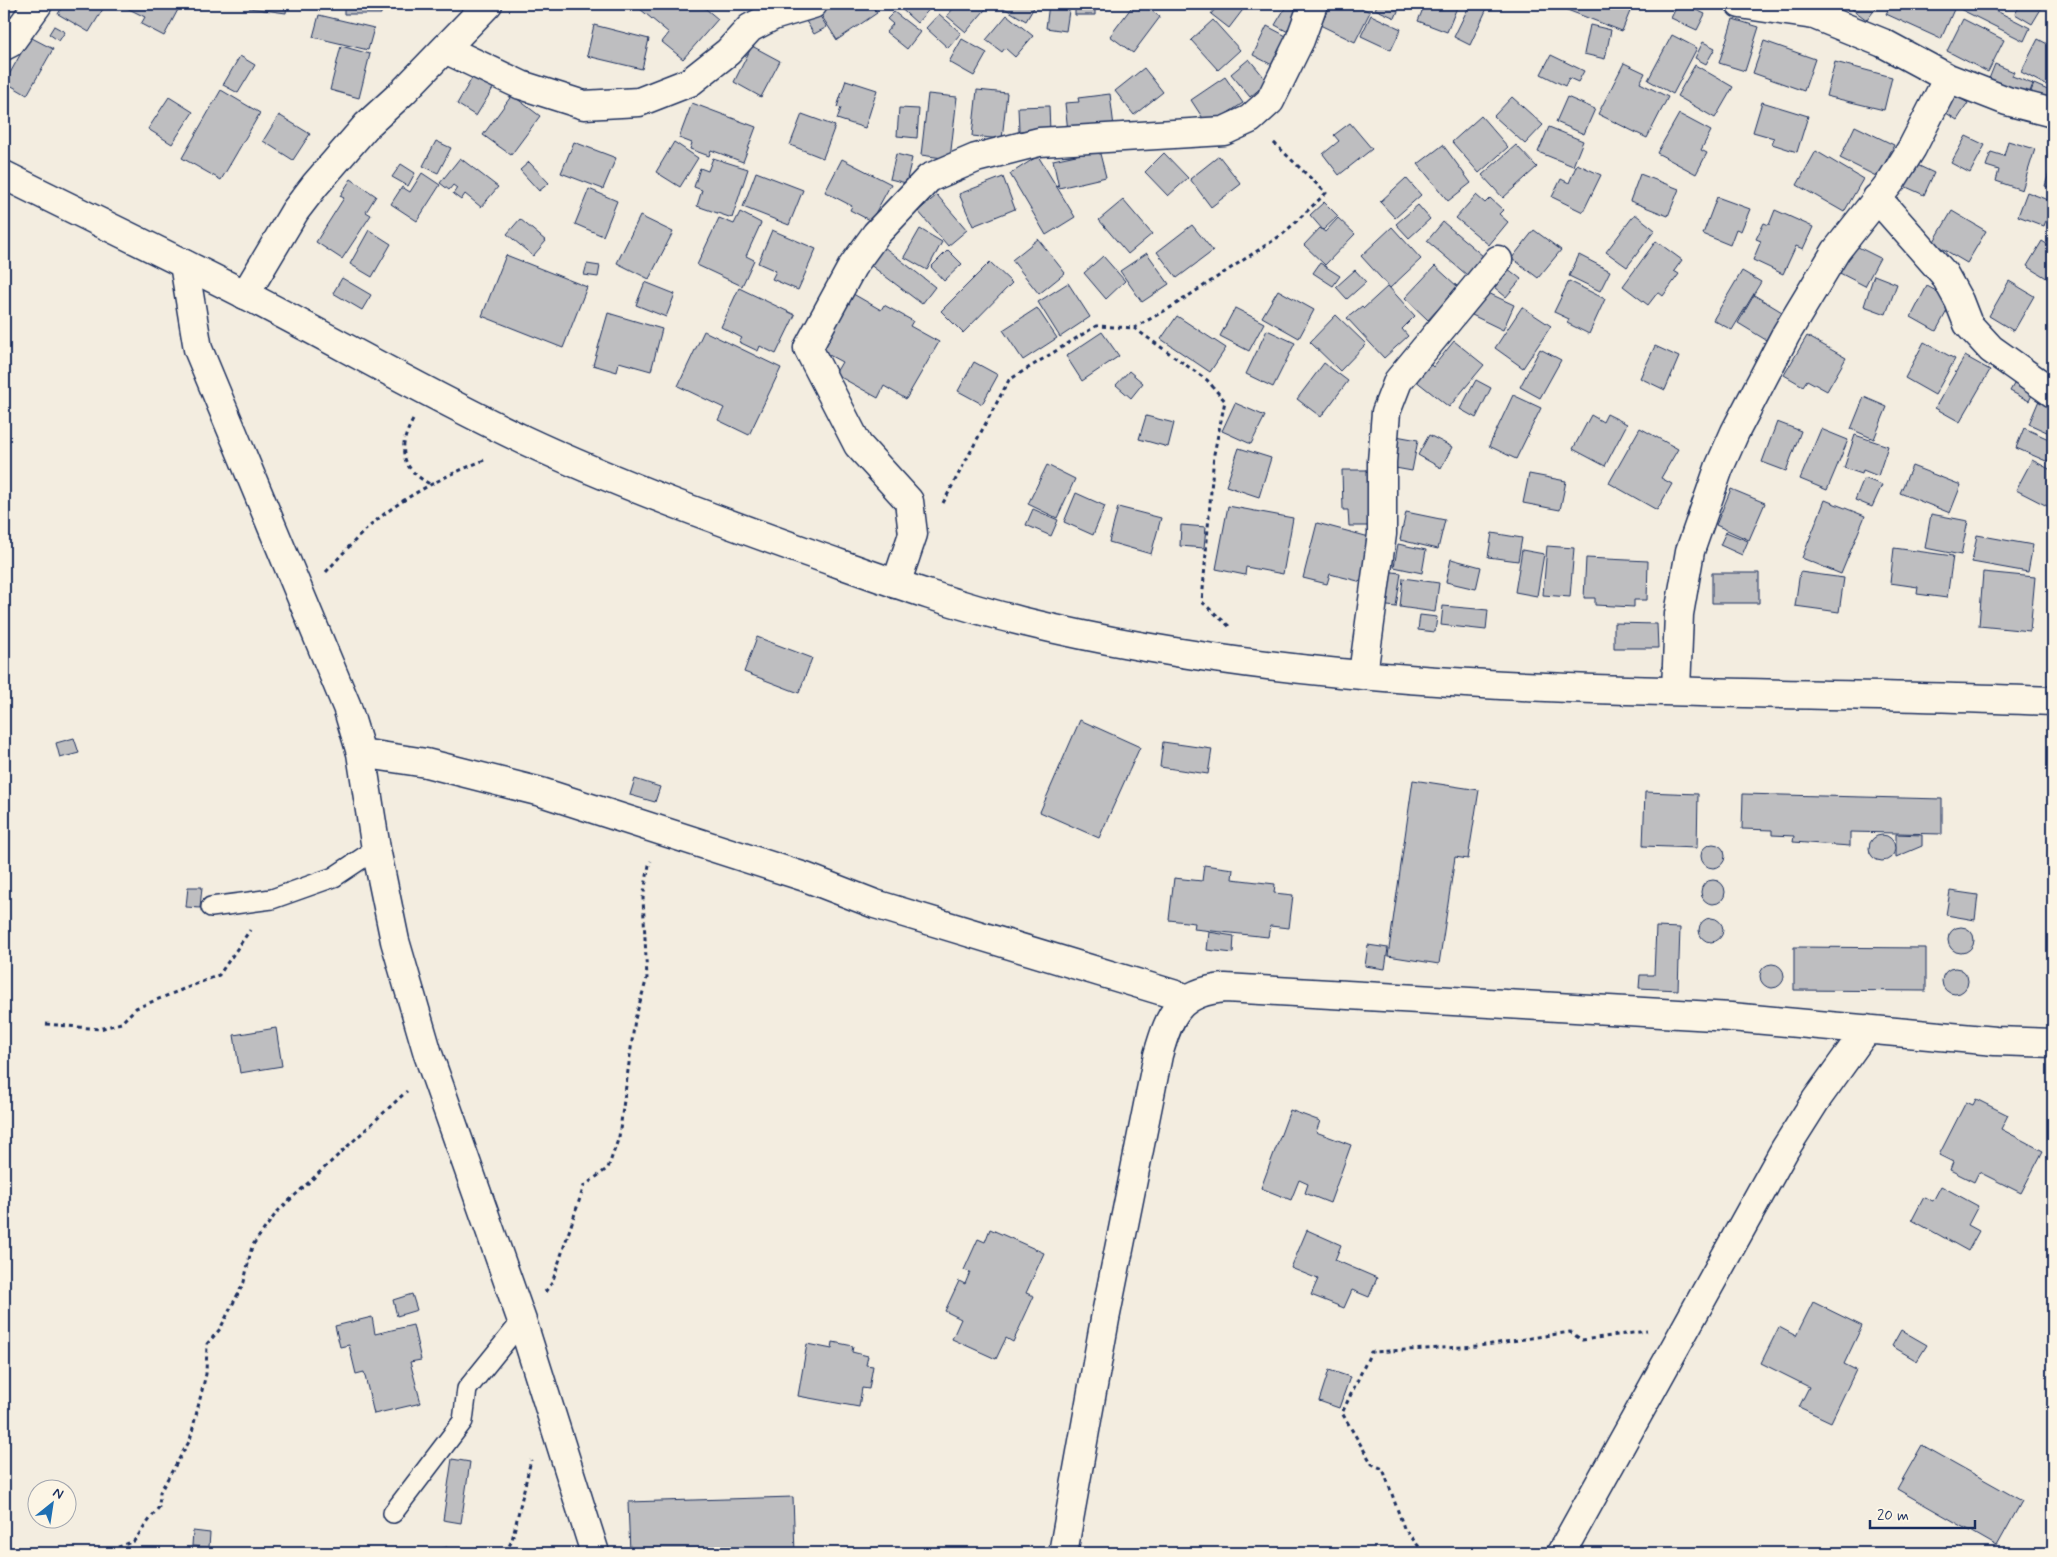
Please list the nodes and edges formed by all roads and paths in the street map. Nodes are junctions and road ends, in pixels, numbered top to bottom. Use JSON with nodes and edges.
{"nodes":[{"id":1,"x":38,"y":4,"type":"edge"},
{"id":2,"x":488,"y":4,"type":"edge"},
{"id":3,"x":813,"y":4,"type":"edge"},
{"id":4,"x":1313,"y":4,"type":"edge"},
{"id":5,"x":1740,"y":4,"type":"edge"},
{"id":6,"x":4,"y":46,"type":"edge"},
{"id":7,"x":445,"y":49,"type":"junction"},
{"id":8,"x":1948,"y":78,"type":"junction"},
{"id":9,"x":2053,"y":113,"type":"edge"},
{"id":10,"x":1250,"y":119,"type":"junction"},
{"id":11,"x":4,"y":175,"type":"edge"},
{"id":12,"x":1877,"y":198,"type":"junction"},
{"id":13,"x":1498,"y":260,"type":"dead end"},
{"id":14,"x":184,"y":264,"type":"junction"},
{"id":15,"x":245,"y":295,"type":"junction"},
{"id":16,"x":1134,"y":328,"type":"junction"},
{"id":17,"x":429,"y":393,"type":"junction"},
{"id":18,"x":2053,"y":393,"type":"edge"},
{"id":19,"x":529,"y":442,"type":"junction"},
{"id":20,"x":432,"y":484,"type":"junction"},
{"id":21,"x":914,"y":534,"type":"junction"},
{"id":22,"x":896,"y":584,"type":"junction"},
{"id":23,"x":307,"y":608,"type":"junction"},
{"id":24,"x":1250,"y":662,"type":"junction"},
{"id":25,"x":1363,"y":674,"type":"junction"},
{"id":26,"x":1676,"y":690,"type":"junction"},
{"id":27,"x":2053,"y":701,"type":"edge"},
{"id":28,"x":361,"y":754,"type":"junction"},
{"id":29,"x":670,"y":834,"type":"junction"},
{"id":30,"x":376,"y":849,"type":"junction"},
{"id":31,"x":272,"y":899,"type":"junction"},
{"id":32,"x":212,"y":907,"type":"dead end"},
{"id":33,"x":1186,"y":998,"type":"junction"},
{"id":34,"x":46,"y":1024,"type":"dead end"},
{"id":35,"x":1867,"y":1029,"type":"junction"},
{"id":36,"x":2053,"y":1043,"type":"edge"},
{"id":37,"x":428,"y":1054,"type":"junction"},
{"id":38,"x":522,"y":1321,"type":"junction"},
{"id":39,"x":1688,"y":1326,"type":"junction"},
{"id":40,"x":531,"y":1456,"type":"dead end"},
{"id":41,"x":393,"y":1513,"type":"dead end"},
{"id":42,"x":103,"y":1553,"type":"edge"},
{"id":43,"x":506,"y":1553,"type":"edge"},
{"id":44,"x":595,"y":1553,"type":"edge"},
{"id":45,"x":1063,"y":1553,"type":"edge"},
{"id":46,"x":1424,"y":1553,"type":"edge"},
{"id":47,"x":1561,"y":1553,"type":"edge"}],
"edges":[{"from":1,"to":6,"type":"street"},
{"from":2,"to":7,"type":"street"},
{"from":3,"to":7,"type":"street"},
{"from":4,"to":10,"type":"street"},
{"from":5,"to":8,"type":"street"},
{"from":7,"to":15,"type":"street"},
{"from":8,"to":9,"type":"street"},
{"from":8,"to":12,"type":"street"},
{"from":10,"to":16,"type":"path"},
{"from":10,"to":21,"type":"street"},
{"from":11,"to":14,"type":"street"},
{"from":12,"to":18,"type":"street"},
{"from":12,"to":26,"type":"street"},
{"from":13,"to":25,"type":"street"},
{"from":14,"to":15,"type":"street"},
{"from":14,"to":23,"type":"street"},
{"from":15,"to":17,"type":"street"},
{"from":16,"to":21,"type":"path"},
{"from":16,"to":24,"type":"path"},
{"from":17,"to":19,"type":"street"},
{"from":17,"to":20,"type":"path"},
{"from":19,"to":20,"type":"path"},
{"from":19,"to":22,"type":"street"},
{"from":20,"to":23,"type":"path"},
{"from":21,"to":22,"type":"street"},
{"from":22,"to":24,"type":"street"},
{"from":23,"to":28,"type":"street"},
{"from":24,"to":25,"type":"street"},
{"from":25,"to":26,"type":"street"},
{"from":26,"to":27,"type":"street"},
{"from":28,"to":29,"type":"street"},
{"from":28,"to":30,"type":"street"},
{"from":29,"to":33,"type":"street"},
{"from":29,"to":38,"type":"path"},
{"from":30,"to":31,"type":"lane"},
{"from":30,"to":37,"type":"street"},
{"from":31,"to":32,"type":"lane"},
{"from":31,"to":34,"type":"path"},
{"from":33,"to":35,"type":"street"},
{"from":33,"to":45,"type":"street"},
{"from":35,"to":36,"type":"street"},
{"from":35,"to":39,"type":"street"},
{"from":37,"to":38,"type":"street"},
{"from":37,"to":42,"type":"path"},
{"from":38,"to":41,"type":"lane"},
{"from":38,"to":44,"type":"street"},
{"from":39,"to":46,"type":"path"},
{"from":39,"to":47,"type":"street"},
{"from":40,"to":43,"type":"path"}]}
